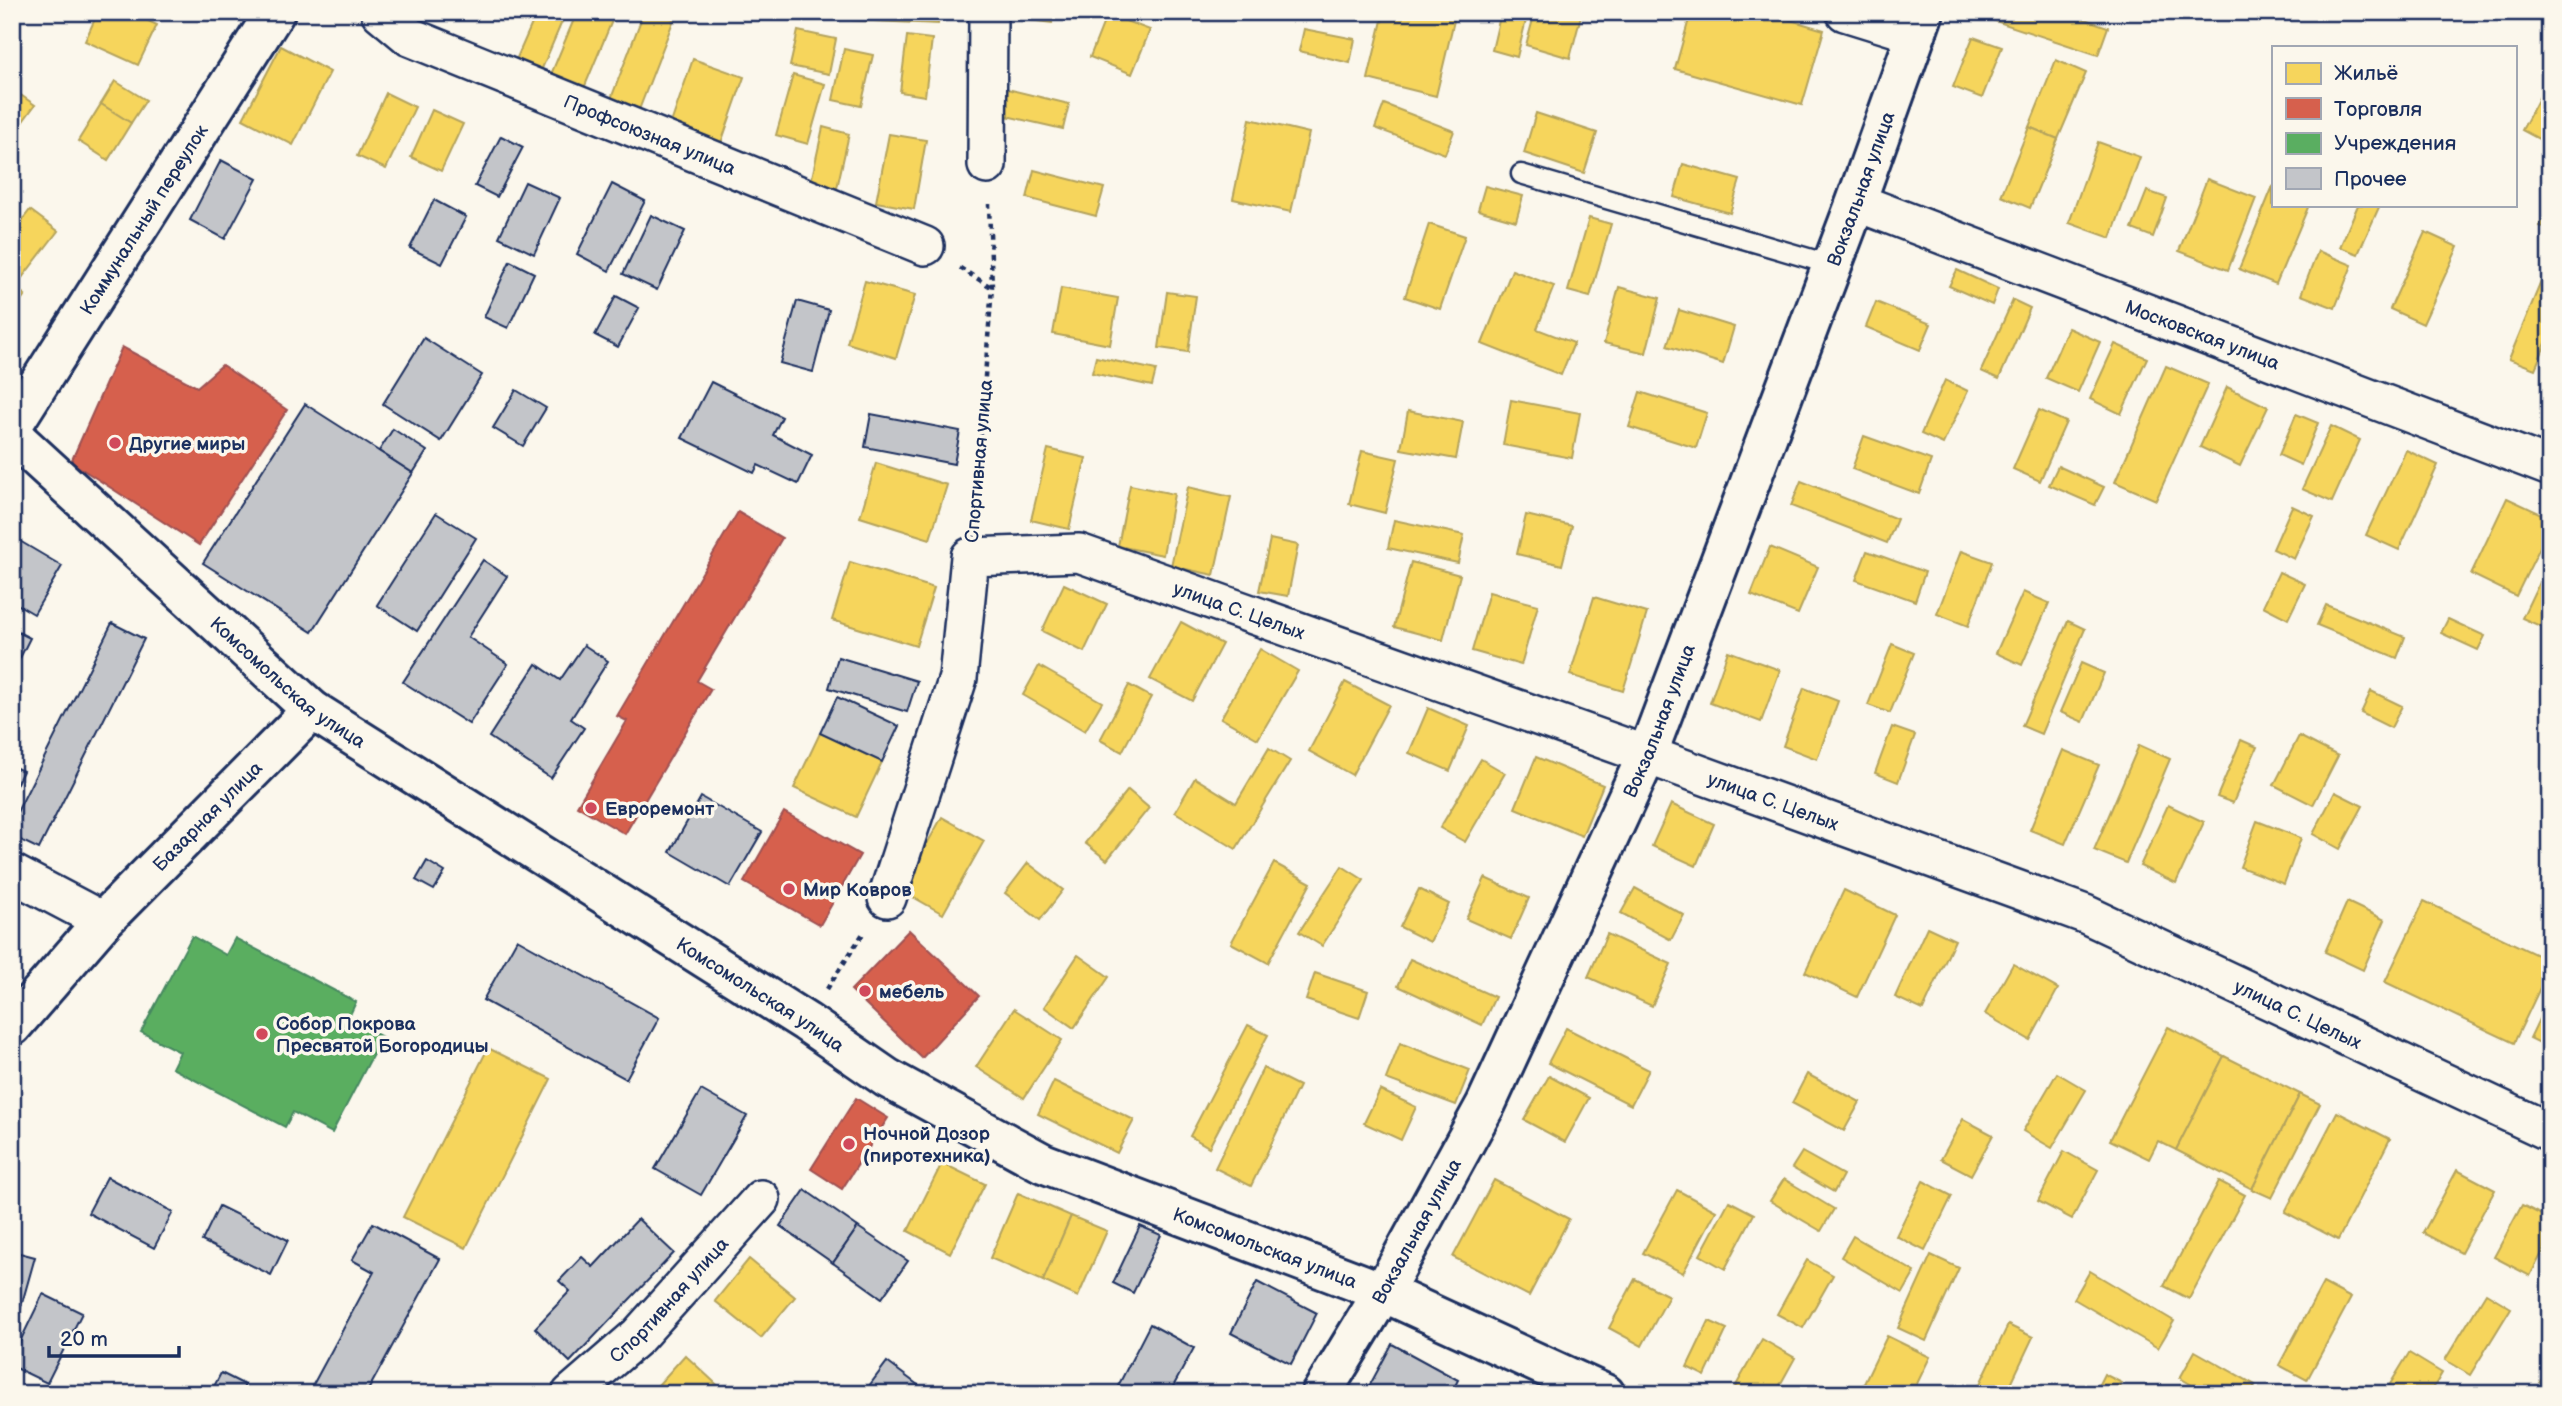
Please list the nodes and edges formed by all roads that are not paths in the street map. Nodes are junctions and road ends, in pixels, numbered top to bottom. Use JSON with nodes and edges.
{"nodes":[{"id":1,"x":275,"y":12,"type":"edge"},
{"id":2,"x":380,"y":12,"type":"edge"},
{"id":3,"x":988,"y":12,"type":"edge"},
{"id":4,"x":1845,"y":12,"type":"edge"},
{"id":5,"x":1920,"y":23,"type":"edge"},
{"id":6,"x":987,"y":165,"type":"road end"},
{"id":7,"x":1521,"y":174,"type":"dead end"},
{"id":8,"x":1856,"y":202,"type":"junction"},
{"id":9,"x":925,"y":246,"type":"dead end"},
{"id":10,"x":1832,"y":265,"type":"junction"},
{"id":11,"x":12,"y":426,"type":"edge"},
{"id":12,"x":12,"y":436,"type":"edge"},
{"id":13,"x":2550,"y":467,"type":"edge"},
{"id":14,"x":970,"y":557,"type":"joint"},
{"id":15,"x":312,"y":710,"type":"junction"},
{"id":16,"x":1647,"y":755,"type":"junction"},
{"id":17,"x":12,"y":873,"type":"edge"},
{"id":18,"x":887,"y":898,"type":"road end"},
{"id":19,"x":103,"y":921,"type":"junction"},
{"id":20,"x":12,"y":1026,"type":"edge"},
{"id":21,"x":2550,"y":1132,"type":"edge"},
{"id":22,"x":761,"y":1199,"type":"dead end"},
{"id":23,"x":1383,"y":1292,"type":"junction"},
{"id":24,"x":571,"y":1394,"type":"edge"},
{"id":25,"x":1321,"y":1394,"type":"edge"},
{"id":26,"x":1605,"y":1394,"type":"edge"}],
"edges":[{"from":1,"to":11,"type":"main road","name":"Коммунальный переулок"},
{"from":2,"to":9,"type":"street","name":"Профсоюзная улица"},
{"from":3,"to":6,"type":"street"},
{"from":4,"to":5,"type":"street"},
{"from":5,"to":8,"type":"main road","name":"Вокзальная улица"},
{"from":7,"to":10,"type":"lane"},
{"from":8,"to":10,"type":"main road","name":"Вокзальная улица"},
{"from":8,"to":13,"type":"street","name":"Московская улица"},
{"from":10,"to":16,"type":"main road","name":"Вокзальная улица"},
{"from":12,"to":15,"type":"main road","name":"Комсомольская улица"},
{"from":14,"to":16,"type":"street","name":"улица С. Целых"},
{"from":14,"to":18,"type":"street","name":"Спортивная улица"},
{"from":15,"to":19,"type":"main road","name":"Базарная улица"},
{"from":15,"to":23,"type":"main road","name":"Комсомольская улица"},
{"from":16,"to":21,"type":"street","name":"улица С. Целых"},
{"from":16,"to":23,"type":"main road","name":"Вокзальная улица"},
{"from":17,"to":19,"type":"street"},
{"from":19,"to":20,"type":"main road","name":"Базарная улица"},
{"from":22,"to":24,"type":"street","name":"Спортивная улица"},
{"from":23,"to":25,"type":"main road","name":"Вокзальная улица"},
{"from":23,"to":26,"type":"main road","name":"Комсомольская улица"}]}
